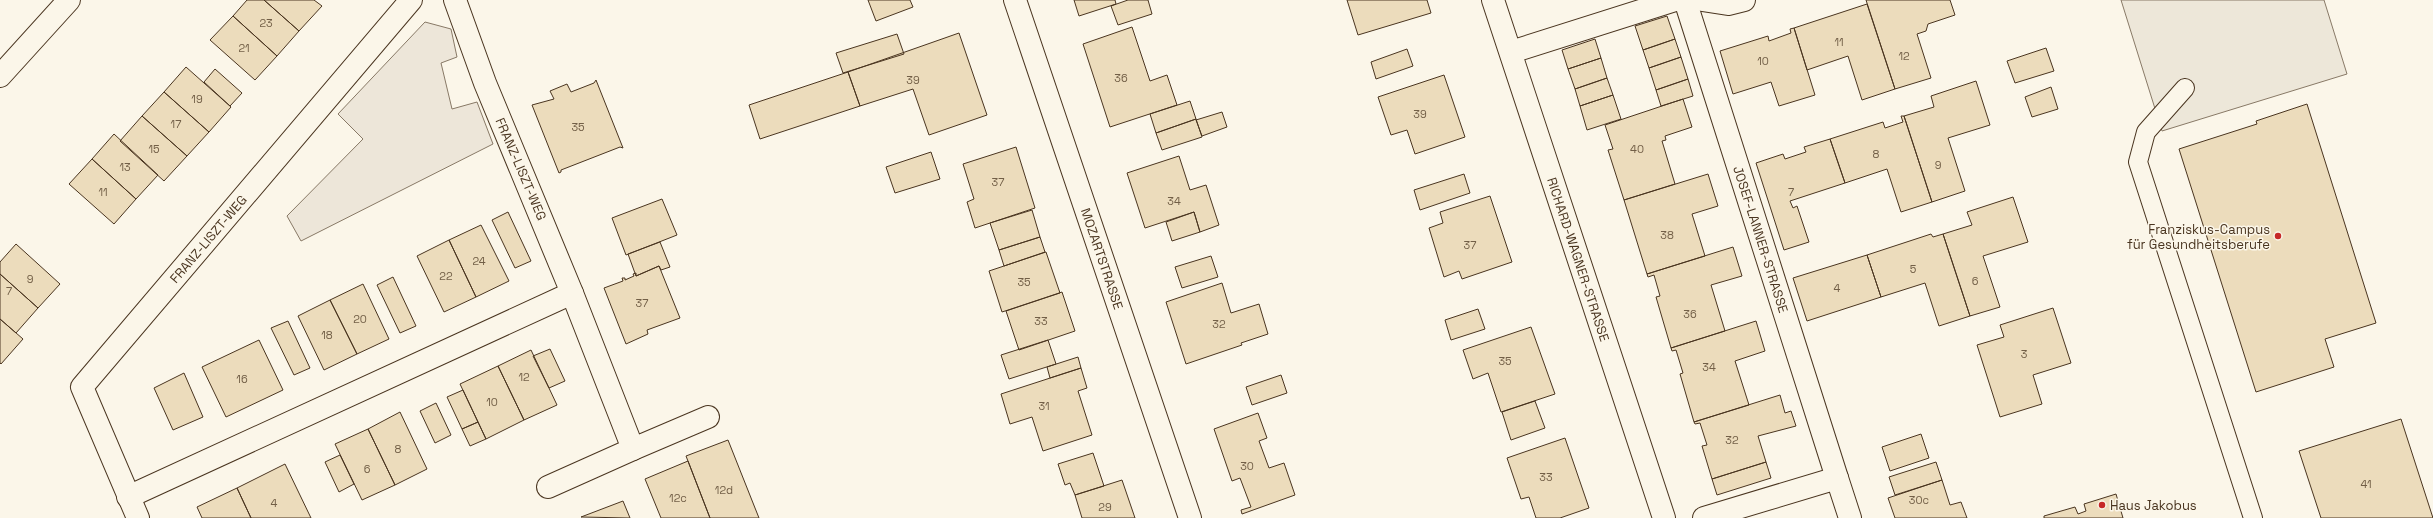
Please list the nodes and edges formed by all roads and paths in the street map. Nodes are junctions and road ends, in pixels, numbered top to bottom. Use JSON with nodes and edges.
{"nodes":[{"id":1,"x":68,"y":0,"type":"edge"},
{"id":2,"x":411,"y":0,"type":"edge"},
{"id":3,"x":455,"y":0,"type":"edge"},
{"id":4,"x":1015,"y":0,"type":"edge"},
{"id":5,"x":1493,"y":0,"type":"edge"},
{"id":6,"x":1675,"y":0,"type":"edge"},
{"id":7,"x":1685,"y":0,"type":"edge"},
{"id":8,"x":1702,"y":0,"type":"edge"},
{"id":9,"x":1744,"y":0,"type":"edge"},
{"id":10,"x":1511,"y":52,"type":"junction"},
{"id":11,"x":0,"y":76,"type":"edge"},
{"id":12,"x":2185,"y":88,"type":"dead end"},
{"id":13,"x":572,"y":293,"type":"junction"},
{"id":14,"x":708,"y":416,"type":"dead end"},
{"id":15,"x":633,"y":449,"type":"junction"},
{"id":16,"x":1837,"y":478,"type":"junction"},
{"id":17,"x":548,"y":487,"type":"dead end"},
{"id":18,"x":128,"y":497,"type":"junction"},
{"id":19,"x":138,"y":518,"type":"edge"},
{"id":20,"x":1190,"y":518,"type":"edge"},
{"id":21,"x":1664,"y":518,"type":"edge"},
{"id":22,"x":1704,"y":518,"type":"edge"},
{"id":23,"x":1850,"y":518,"type":"edge"},
{"id":24,"x":2253,"y":518,"type":"edge"}],
"edges":[{"from":1,"to":11,"type":"street"},
{"from":2,"to":18,"type":"street","name":"FRANZ-LISZT-WEG"},
{"from":3,"to":13,"type":"street","name":"FRANZ-LISZT-WEG"},
{"from":4,"to":20,"type":"street","name":"MOZARTSTRASSE"},
{"from":5,"to":10,"type":"street","name":"RICHARD-WAGNER-STRASSE"},
{"from":6,"to":10,"type":"street"},
{"from":7,"to":16,"type":"street","name":"JOSEF-LANNER-STRASSE"},
{"from":8,"to":9,"type":"street"},
{"from":10,"to":21,"type":"street","name":"RICHARD-WAGNER-STRASSE"},
{"from":12,"to":24,"type":"lane"},
{"from":13,"to":15,"type":"street","name":"FRANZ-LISZT-WEG"},
{"from":13,"to":18,"type":"street"},
{"from":14,"to":15,"type":"street"},
{"from":15,"to":17,"type":"street"},
{"from":16,"to":22,"type":"street"},
{"from":16,"to":23,"type":"street"},
{"from":18,"to":19,"type":"street","name":"FRANZ-LISZT-WEG"}]}
